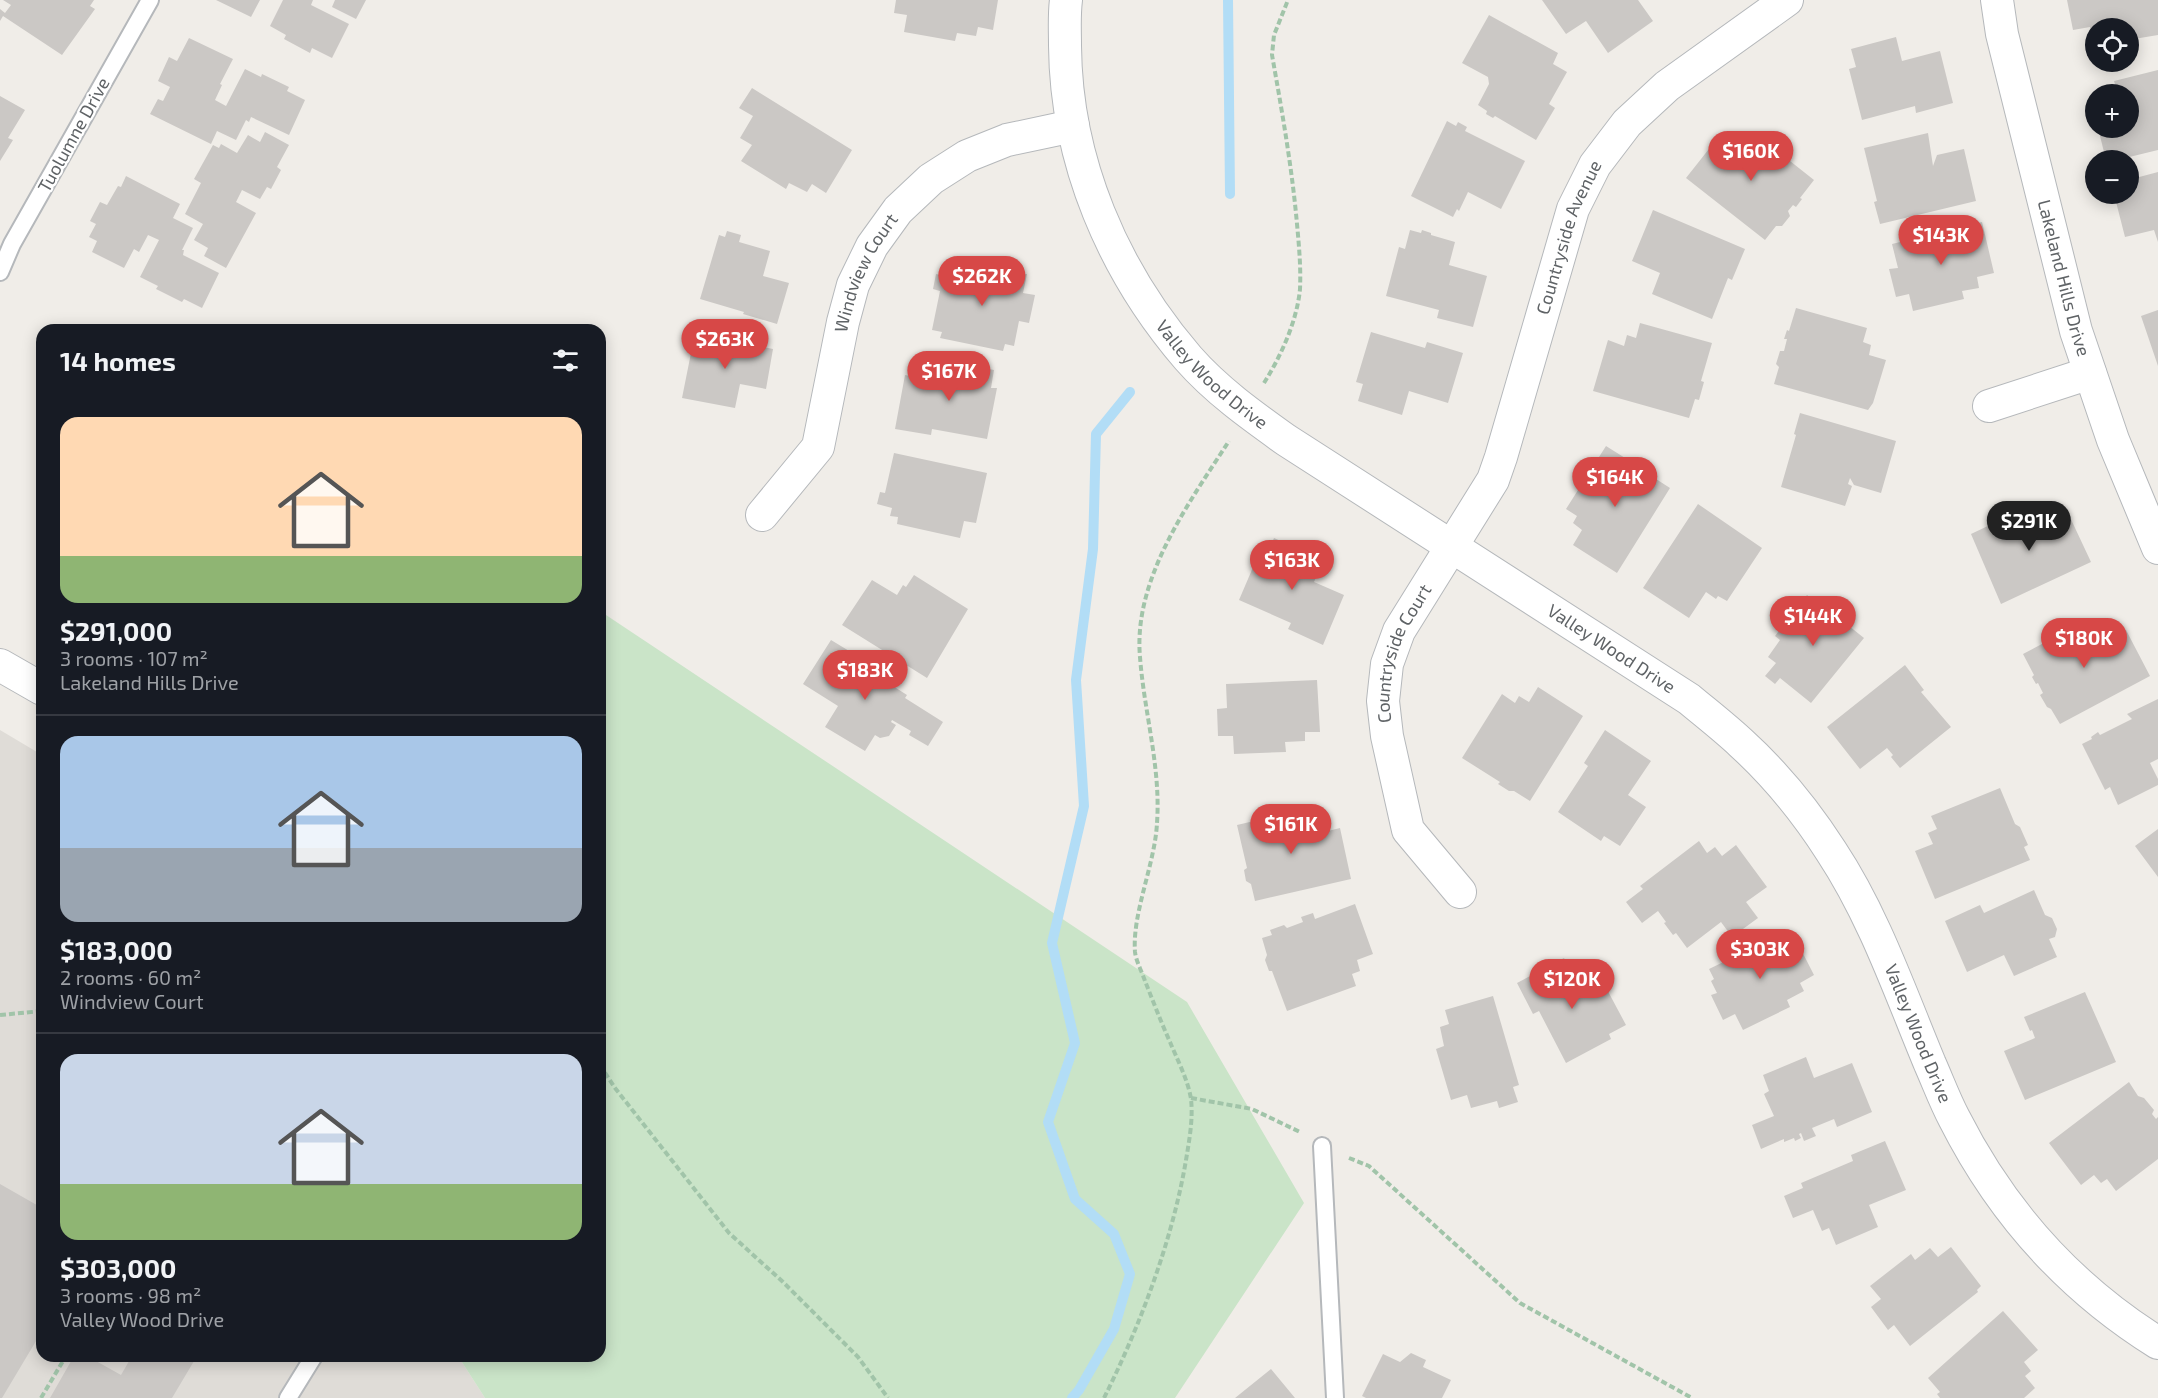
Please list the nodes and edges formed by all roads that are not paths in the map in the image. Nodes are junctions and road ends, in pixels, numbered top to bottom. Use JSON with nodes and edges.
{"nodes":[{"id":1,"x":150,"y":0,"type":"edge"},
{"id":2,"x":1066,"y":0,"type":"edge"},
{"id":3,"x":1787,"y":0,"type":"edge"},
{"id":4,"x":1997,"y":0,"type":"edge"},
{"id":5,"x":1073,"y":126,"type":"junction"},
{"id":6,"x":0,"y":272,"type":"edge"},
{"id":7,"x":2090,"y":373,"type":"junction"},
{"id":8,"x":1989,"y":406,"type":"dead end"},
{"id":9,"x":762,"y":515,"type":"dead end"},
{"id":10,"x":1452,"y":546,"type":"junction"},
{"id":11,"x":2158,"y":548,"type":"edge"},
{"id":12,"x":0,"y":665,"type":"edge"},
{"id":13,"x":36,"y":686,"type":"edge"},
{"id":14,"x":1460,"y":892,"type":"dead end"},
{"id":15,"x":1322,"y":1146,"type":"road end"},
{"id":16,"x":2158,"y":1343,"type":"edge"},
{"id":17,"x":310,"y":1362,"type":"edge"},
{"id":18,"x":288,"y":1398,"type":"edge"},
{"id":19,"x":1335,"y":1398,"type":"edge"}],
"edges":[{"from":1,"to":6,"type":"lane","name":"Tuolumne Drive"},
{"from":2,"to":5,"type":"street","name":"Valley Wood Drive"},
{"from":3,"to":10,"type":"street","name":"Countryside Avenue"},
{"from":4,"to":7,"type":"street","name":"Lakeland Hills Drive"},
{"from":5,"to":9,"type":"street","name":"Windview Court"},
{"from":5,"to":10,"type":"street","name":"Valley Wood Drive"},
{"from":7,"to":8,"type":"street"},
{"from":7,"to":11,"type":"street","name":"Lakeland Hills Drive"},
{"from":10,"to":14,"type":"street","name":"Countryside Court"},
{"from":10,"to":16,"type":"street","name":"Valley Wood Drive"},
{"from":12,"to":13,"type":"street"},
{"from":15,"to":19,"type":"lane"},
{"from":17,"to":18,"type":"lane"}]}
